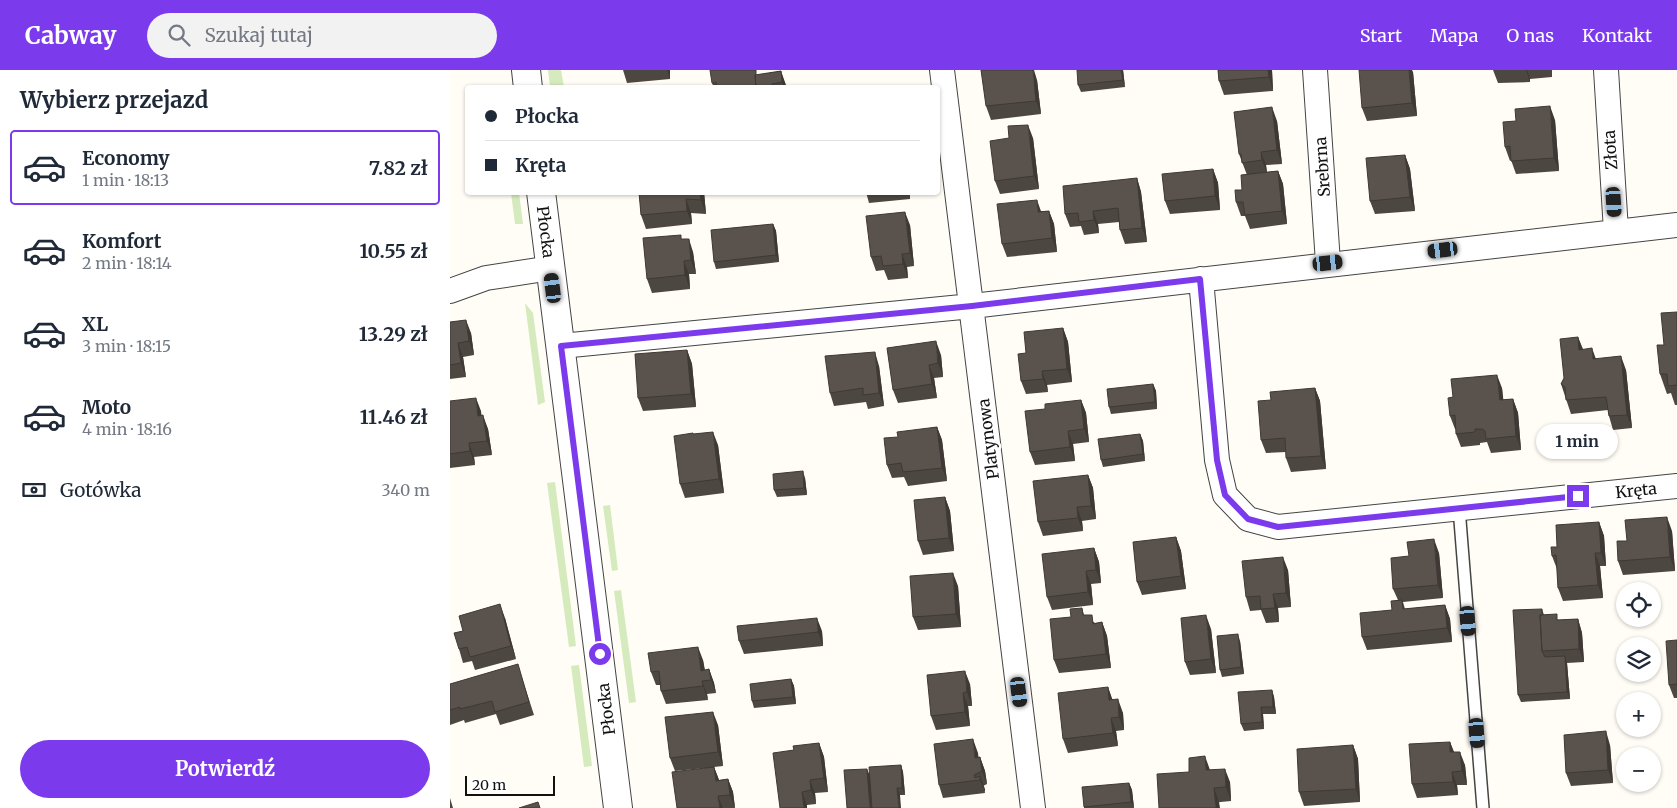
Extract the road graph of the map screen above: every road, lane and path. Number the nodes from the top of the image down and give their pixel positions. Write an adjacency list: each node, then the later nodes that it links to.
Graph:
1 (526, 70): 5 (street)
2 (942, 70): 13 (street, Platynowa)
3 (1315, 70): 9 (street, Srebrna)
4 (1606, 70): 8 (street, Złota)
5 (528, 85)
6 (541, 195): 10 (street, Płocka)
7 (1677, 224): 8 (street)
8 (1616, 231): 9 (street)
9 (1328, 263): 11 (street)
10 (551, 268): 12 (street); 14 (street, Płocka)
11 (1200, 279): 13 (street); 16 (street, Kręta)
12 (450, 291)
13 (972, 306): 14 (street); 18 (street, Platynowa)
14 (561, 346): 17 (street, Płocka)
15 (1677, 486): 16 (street, Kręta)
16 (1459, 508): 19 (lane)
17 (618, 808)
18 (1033, 808)
19 (1483, 808)

